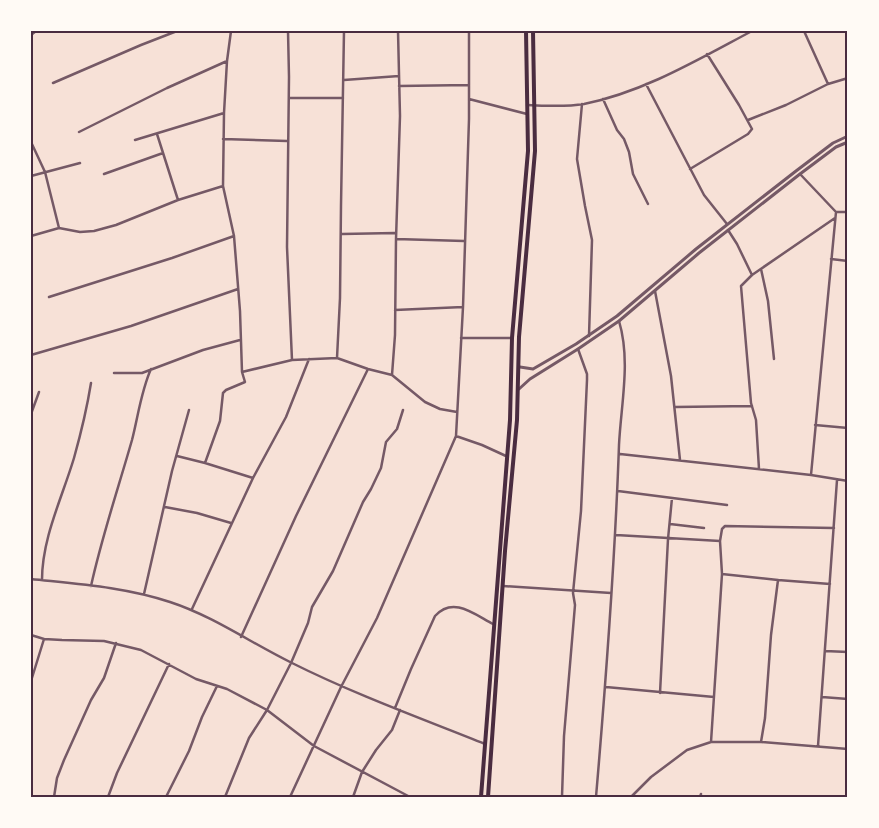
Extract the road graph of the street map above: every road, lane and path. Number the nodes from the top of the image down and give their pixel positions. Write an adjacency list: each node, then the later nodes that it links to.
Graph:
1 (36, 31): 12 (street)
2 (177, 31): 18 (street)
3 (231, 31): 14 (street)
4 (288, 31): 23 (street)
5 (344, 31): 17 (street)
6 (398, 31): 15 (street)
7 (469, 31): 21 (street)
8 (526, 31): 28 (highway)
9 (533, 31): 29 (highway)
10 (752, 31): 13 (street)
11 (804, 31): 20 (street)
12 (31, 36)
13 (708, 54): 19 (street); 32 (street)
14 (227, 62): 30 (street); 33 (street)
15 (399, 76): 17 (street); 22 (street)
16 (848, 78): 20 (street)
17 (344, 80): 24 (street)
18 (52, 83)
19 (646, 84): 26 (street); 43 (street)
20 (828, 84): 32 (street)
21 (469, 85): 22 (street); 25 (street)
22 (399, 86): 57 (street)
23 (289, 98): 24 (street); 39 (street)
24 (343, 98): 58 (street)
25 (469, 99): 31 (street); 62 (street)
26 (603, 99): 27 (street); 50 (street)
27 (582, 104): 29 (street); 75 (street)
28 (526, 105): 29 (street); 31 (highway)
29 (535, 105): 69 (highway)
30 (224, 114): 34 (street); 36 (street)
31 (527, 114): 68 (highway)
32 (748, 120): 43 (street)
33 (80, 132)
34 (157, 134): 37 (street); 41 (street)
35 (848, 136): 54 (street)
36 (223, 139): 39 (street); 48 (street)
37 (135, 140)
38 (31, 142): 44 (street)
39 (287, 142): 84 (street)
40 (848, 142): 46 (street)
41 (163, 153): 45 (street); 49 (street)
42 (80, 163): 44 (street)
43 (690, 169): 54 (street)
44 (45, 172): 47 (street); 55 (street)
45 (104, 174)
46 (800, 174): 51 (street); 56 (street)
47 (31, 176)
48 (223, 186): 49 (street); 60 (street)
49 (178, 200): 55 (street)
50 (648, 204)
51 (836, 212): 52 (street); 53 (street)
52 (848, 212)
53 (835, 218): 63 (street); 65 (street)
54 (728, 224): 75 (street)
55 (59, 228): 59 (street)
56 (728, 230): 66 (street); 70 (street)
57 (396, 233): 58 (street); 61 (street)
58 (342, 234): 81 (street)
59 (31, 236)
60 (234, 236): 67 (street); 71 (street)
61 (396, 239): 62 (street); 73 (street)
62 (464, 241): 72 (street)
63 (831, 259): 64 (street); 100 (street)
64 (848, 261)
65 (761, 269): 66 (street); 83 (street)
66 (752, 275): 94 (street)
67 (238, 289): 78 (street); 80 (street)
68 (516, 289): 69 (highway); 77 (highway)
69 (523, 289): 85 (highway)
70 (655, 291): 74 (street); 95 (street)
71 (49, 297)
72 (463, 307): 73 (street); 76 (street)
73 (395, 310): 90 (street)
74 (619, 321): 79 (street); 103 (street)
75 (588, 336): 85 (street)
76 (461, 338): 77 (street); 98 (street)
77 (512, 338): 105 (highway)
78 (240, 340): 86 (street); 88 (street)
79 (578, 349): 92 (street); 131 (street)
80 (31, 355)
81 (337, 358): 82 (street); 87 (street)
82 (309, 359): 84 (street); 110 (street)
83 (774, 359)
84 (292, 360): 88 (street)
85 (520, 367): 92 (highway)
86 (151, 369): 89 (street); 129 (street)
87 (368, 369): 90 (street); 137 (street)
88 (242, 372): 107 (street)
89 (114, 373)
90 (392, 374): 98 (street)
91 (92, 383): 126 (street)
92 (519, 389): 130 (highway)
93 (39, 392): 99 (street)
94 (752, 406): 95 (street); 108 (street)
95 (675, 407): 106 (street)
96 (189, 410): 104 (street)
97 (402, 410): 142 (street)
98 (457, 412): 102 (street)
99 (31, 414)
100 (816, 425): 101 (street); 109 (street)
101 (848, 428)
102 (456, 436): 105 (street); 146 (street)
103 (620, 454): 106 (street); 113 (street)
104 (177, 456): 107 (street); 116 (street)
105 (506, 456): 135 (highway)
106 (680, 460): 108 (street)
107 (205, 463): 110 (street)
108 (759, 469): 109 (street)
109 (811, 474): 111 (street)
110 (253, 478): 117 (street)
111 (837, 480): 112 (street); 120 (street)
112 (848, 481)
113 (618, 491): 114 (street); 121 (street)
114 (672, 498): 115 (street); 118 (street)
115 (727, 505)
116 (165, 507): 117 (street); 133 (street)
117 (231, 523): 134 (street)
118 (670, 524): 119 (street); 122 (street)
119 (704, 528)
120 (834, 528): 123 (street); 128 (street)
121 (616, 535): 122 (street); 132 (street)
122 (668, 539): 123 (street); 148 (street)
123 (720, 541): 124 (street)
124 (722, 574): 127 (street); 149 (street)
125 (31, 579): 126 (street)
126 (42, 580): 129 (street)
127 (778, 580): 128 (street); 156 (street)
128 (831, 584): 140 (street)
129 (91, 586): 133 (street)
130 (503, 586): 131 (street); 170 (highway)
131 (573, 591): 132 (street); 171 (street)
132 (611, 593): 147 (street)
133 (144, 594): 134 (street)
134 (192, 609): 137 (street)
135 (494, 624): 152 (street); 157 (highway)
136 (31, 635): 138 (street)
137 (241, 637): 142 (street)
138 (44, 639): 139 (street); 144 (street)
139 (116, 643): 143 (street); 163 (street)
140 (825, 651): 141 (street); 150 (street)
141 (848, 652)
142 (291, 663): 146 (street); 153 (street)
143 (169, 664): 145 (street); 164 (street)
144 (31, 681)
145 (217, 686): 153 (street); 165 (street)
146 (341, 687): 152 (street); 158 (street)
147 (605, 687): 148 (street); 172 (street)
148 (660, 693): 149 (street)
149 (714, 697): 155 (street)
150 (822, 697): 151 (street); 159 (street)
151 (848, 699)
152 (395, 708): 154 (street)
153 (267, 710): 158 (street); 166 (street)
154 (400, 710): 157 (street); 161 (street)
155 (711, 742): 156 (street); 173 (street)
156 (761, 742): 159 (street)
157 (485, 744): 169 (highway)
158 (314, 746): 161 (street); 167 (street)
159 (818, 746): 160 (street)
160 (848, 749)
161 (362, 772): 162 (street); 168 (street)
162 (408, 796)
163 (54, 797)
164 (108, 797)
165 (166, 797)
166 (225, 797)
167 (290, 797)
168 (353, 797)
169 (481, 797)
170 (488, 797)
171 (562, 797)
172 (596, 797)
173 (631, 797)

